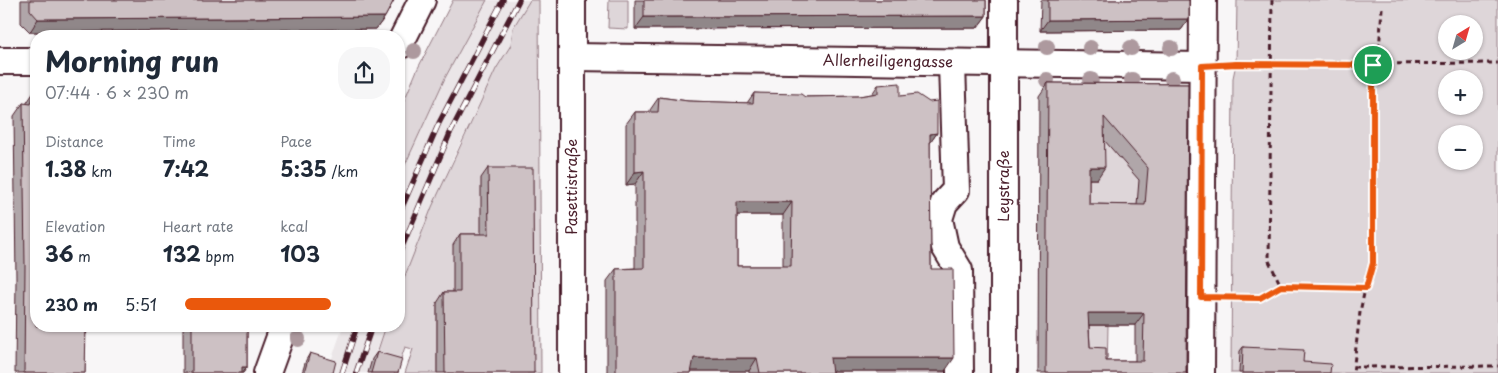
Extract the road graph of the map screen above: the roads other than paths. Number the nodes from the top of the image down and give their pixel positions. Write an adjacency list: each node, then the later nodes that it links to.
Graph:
1 (422, 0): 5 (street)
2 (572, 0): 6 (street, Pasettistraße)
3 (1004, 0): 10 (street, Leystraße)
4 (1203, 0): 11 (street)
5 (405, 34)
6 (573, 57): 9 (street, Allerheiligengasse); 14 (street, Pasettistraße)
7 (0, 61): 8 (street)
8 (30, 62)
9 (952, 64): 10 (street, Allerheiligengasse); 15 (street)
10 (1004, 64): 11 (street, Allerheiligengasse); 16 (street, Leystraße)
11 (1202, 66): 17 (street)
12 (282, 332): 13 (street)
13 (267, 373)
14 (572, 373)
15 (960, 373)
16 (1004, 373)
17 (1201, 373)

